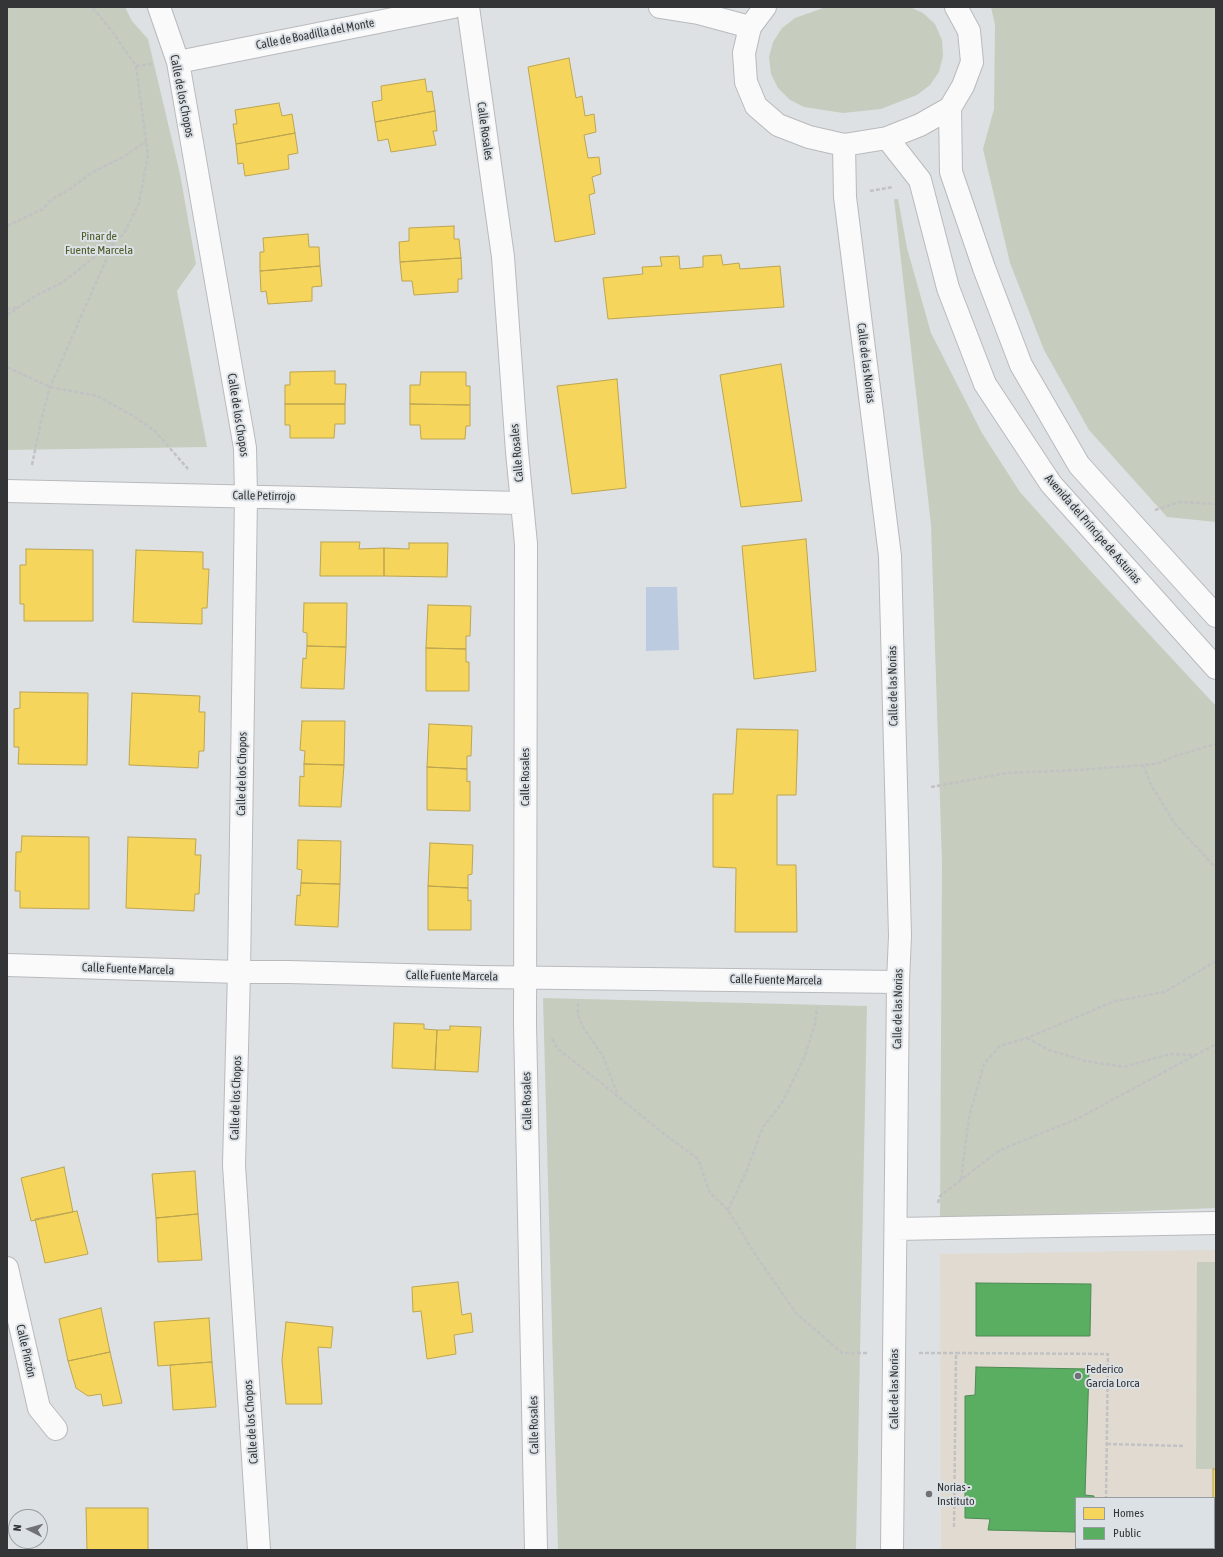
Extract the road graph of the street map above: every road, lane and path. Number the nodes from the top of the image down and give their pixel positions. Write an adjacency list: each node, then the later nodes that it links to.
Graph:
1 (92, 7): 12 (path)
2 (159, 7): 9 (street, Calle de los Chopos)
3 (453, 7): 9 (street, Calle de Boadilla del Monte)
4 (468, 7): 25 (street, Calle Rosales)
5 (660, 7): 8 (street)
6 (765, 7): 8 (street)
7 (956, 7): 10 (street)
8 (750, 27): 13 (street)
9 (178, 62): 24 (street, Calle de los Chopos)
10 (950, 108): 11 (street); 27 (street)
11 (887, 138): 13 (street); 29 (street, Avenida del Príncipe de Asturias)
12 (146, 140): 14 (path); 15 (path)
13 (844, 145): 40 (street, Calle de las Norias)
14 (7, 226)
15 (115, 242): 16 (path); 20 (path)
16 (20, 307): 17 (path); 18 (path)
17 (7, 309)
18 (7, 315)
19 (7, 367): 20 (path)
20 (50, 387): 22 (path); 23 (path)
21 (7, 491): 22 (street, Calle Petirrojo)
22 (30, 491): 23 (street, Calle Petirrojo)
23 (202, 496): 24 (street, Calle Petirrojo)
24 (246, 496): 25 (street, Calle Petirrojo); 36 (street, Calle de los Chopos)
25 (521, 503): 37 (street, Calle Rosales)
26 (1216, 504): 27 (path)
27 (1136, 529): 28 (street)
28 (1216, 616)
29 (1216, 668)
30 (1216, 744): 31 (path)
31 (1143, 765): 32 (path); 33 (path)
32 (931, 787)
33 (1216, 868)
34 (1216, 961): 42 (path)
35 (7, 965): 36 (street, Calle Fuente Marcela)
36 (239, 972): 37 (street, Calle Fuente Marcela); 59 (street, Calle de los Chopos)
37 (525, 977): 38 (street, Calle Fuente Marcela); 41 (street, Calle Rosales)
38 (578, 978): 39 (street, Calle Fuente Marcela); 45 (path)
39 (821, 981): 40 (street, Calle Fuente Marcela); 48 (path)
40 (898, 982): 50 (street, Calle de las Norias)
41 (525, 1024): 45 (path); 60 (street, Calle Rosales)
42 (1028, 1038): 44 (path); 46 (path)
43 (1216, 1044): 44 (path)
44 (1196, 1055): 46 (path)
45 (618, 1096): 48 (path)
46 (960, 1179): 47 (path)
47 (936, 1209)
48 (728, 1210): 52 (path)
49 (1216, 1223): 50 (street)
50 (896, 1229): 52 (street, Calle de las Norias)
51 (7, 1268): 54 (street, Calle Pinzón)
52 (894, 1353): 53 (path); 61 (street, Calle de las Norias)
53 (956, 1353): 55 (path); 58 (path)
54 (56, 1429)
55 (1107, 1444): 56 (path); 57 (path)
56 (1186, 1446)
57 (1106, 1497)
58 (954, 1527)
59 (259, 1550)
60 (536, 1550)
61 (892, 1550)

